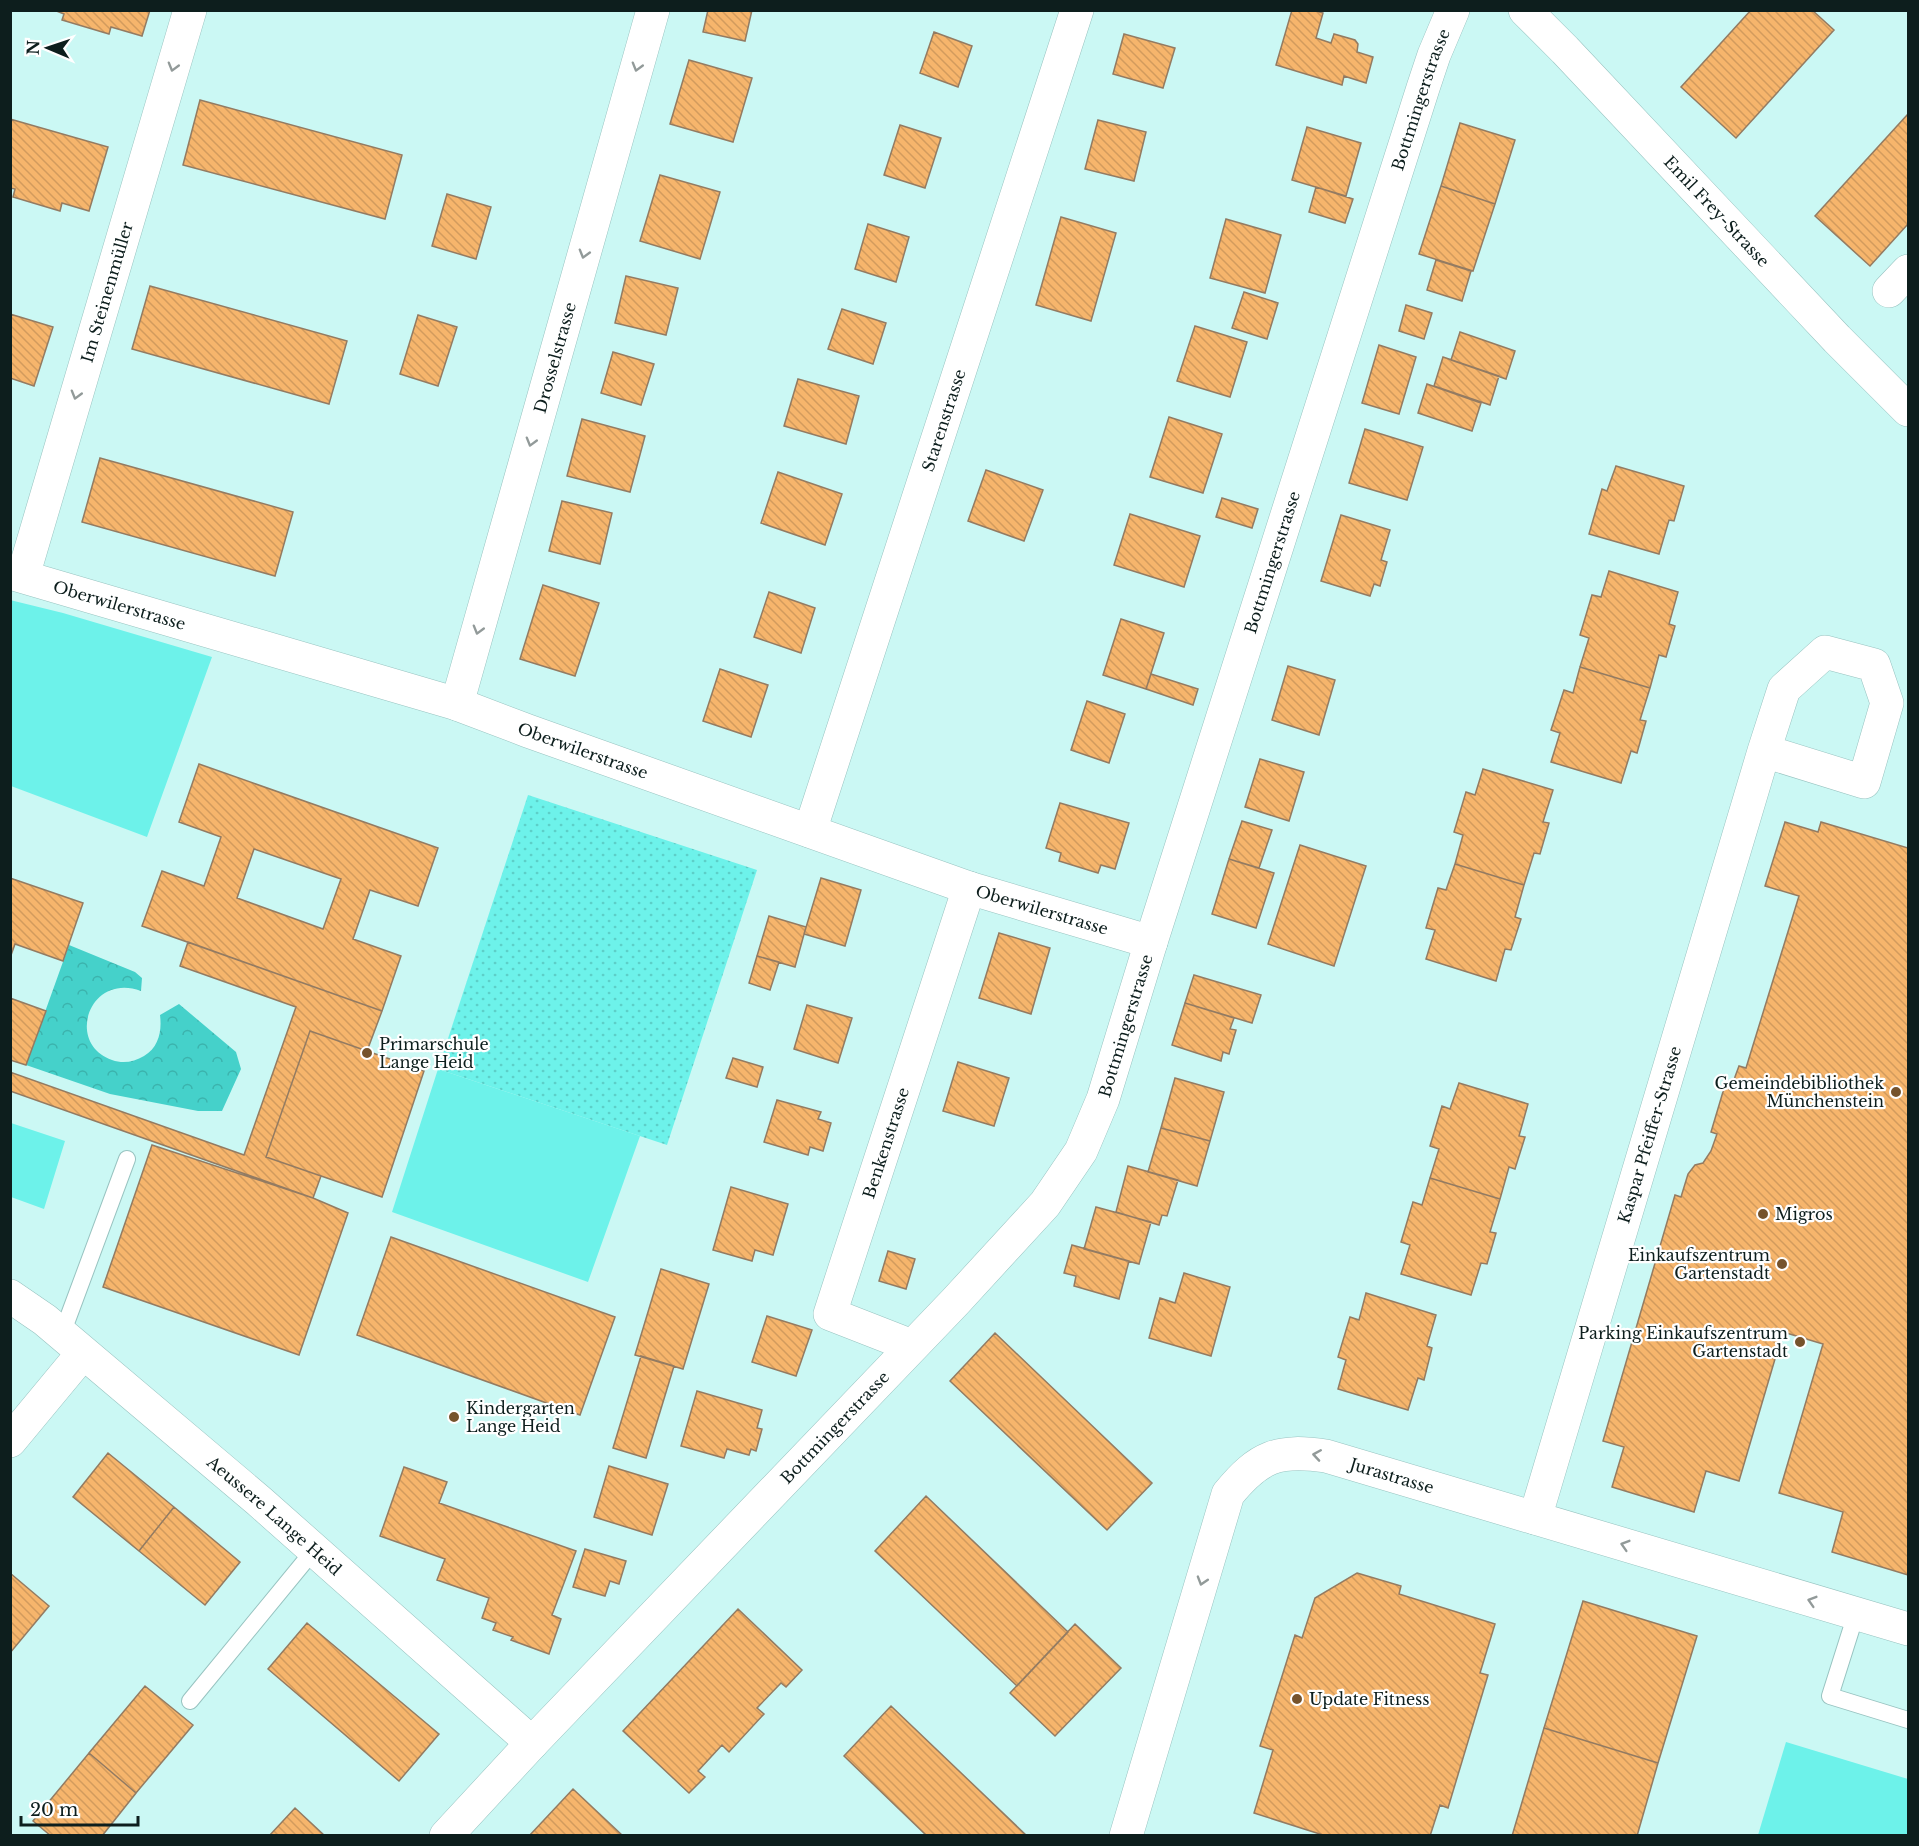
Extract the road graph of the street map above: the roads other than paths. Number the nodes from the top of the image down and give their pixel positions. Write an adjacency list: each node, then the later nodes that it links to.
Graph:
1 (190, 10): 7 (street, Im Steinenmüller, one-way to 7)
2 (653, 10): 8 (street, Drosselstrasse, one-way to 8)
3 (1077, 10): 10 (street, Starenstrasse)
4 (1453, 10): 12 (street, Bottmingerstrasse)
5 (1525, 10): 6 (street, Emil Frey-Strasse)
6 (1908, 410)
7 (17, 574): 8 (street, Oberwilerstrasse)
8 (457, 704): 10 (street, Oberwilerstrasse)
9 (1764, 751): 18 (street, Kaspar Pfeiffer-Strasse)
10 (810, 831): 11 (street, Oberwilerstrasse)
11 (969, 888): 12 (street, Oberwilerstrasse); 16 (street, Benkenstrasse)
12 (1151, 942): 16 (street, Bottmingerstrasse)
13 (127, 1159): 15 (lane)
14 (10, 1296): 15 (street, Aeussere Lange Heid)
15 (73, 1344): 17 (street); 19 (street, Aeussere Lange Heid)
16 (912, 1347): 24 (street, Bottmingerstrasse)
17 (10, 1441)
18 (1535, 1518): 20 (street, Jurastrasse, one-way to 18); 26 (street, Jurastrasse, one-way to 26)
19 (314, 1550): 22 (lane); 24 (street, Aeussere Lange Heid)
20 (1856, 1614): 21 (street, Jurastrasse); 23 (lane)
21 (1908, 1629)
22 (190, 1701)
23 (1908, 1720)
24 (532, 1743): 25 (street, Bottmingerstrasse)
25 (446, 1836)
26 (1126, 1836)

